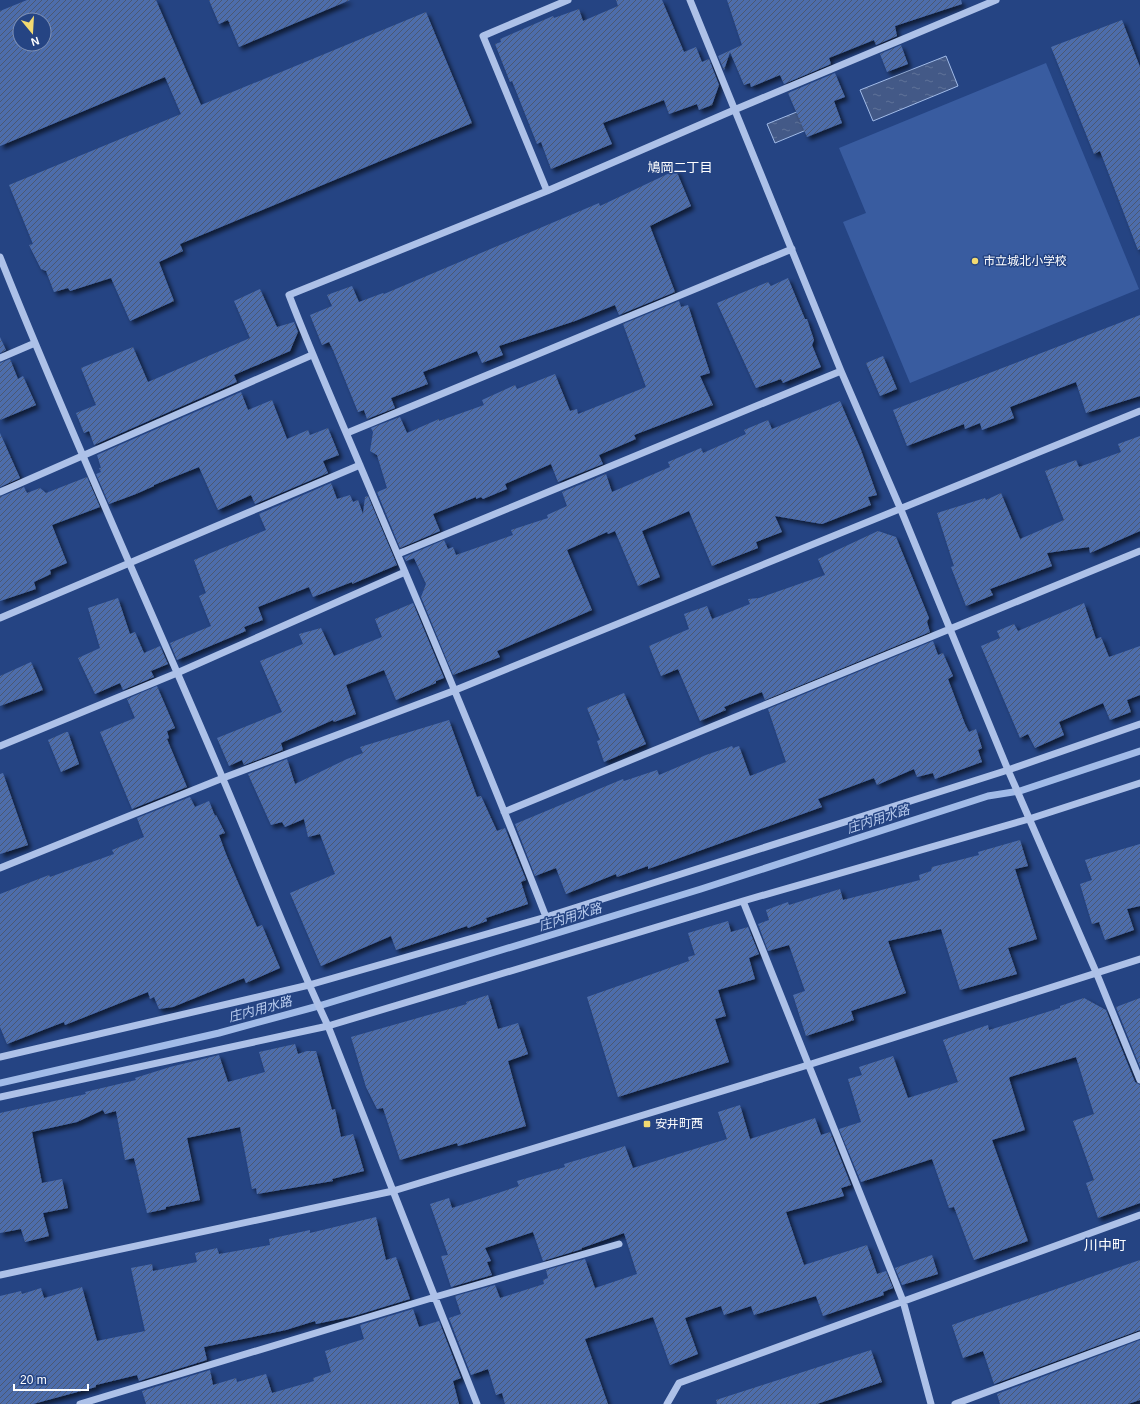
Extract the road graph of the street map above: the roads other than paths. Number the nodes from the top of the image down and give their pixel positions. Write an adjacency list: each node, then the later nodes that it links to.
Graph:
1 (568, 0): 5 (street)
2 (690, 0): 4 (street)
3 (996, 0): 4 (street)
4 (734, 110): 5 (street); 6 (street)
5 (547, 191): 9 (street)
6 (792, 249): 11 (street); 13 (street)
7 (0, 257): 8 (street)
8 (34, 343): 10 (street); 14 (street)
9 (312, 355): 13 (street); 14 (street)
10 (0, 358)
11 (841, 371): 17 (street); 19 (street)
12 (1140, 411): 17 (street)
13 (347, 433): 15 (street)
14 (83, 457): 16 (street); 20 (street)
15 (360, 465): 19 (street); 20 (street)
16 (0, 492)
17 (901, 510): 23 (street); 25 (street)
18 (1140, 551): 23 (street)
19 (398, 554): 21 (street)
20 (128, 564): 22 (street); 24 (street)
21 (405, 572): 24 (street); 25 (street)
22 (0, 618)
23 (950, 630): 28 (street); 31 (street)
24 (176, 673): 27 (street); 29 (street)
25 (453, 691): 29 (street); 31 (street)
26 (1140, 724): 28 (street)
27 (0, 746)
28 (1008, 770): 32 (street); 35 (street)
29 (223, 778): 33 (street); 38 (street)
30 (1140, 783): 32 (street)
31 (504, 812): 35 (street)
32 (1029, 819): 34 (street); 37 (street)
33 (0, 868)
34 (743, 901): 39 (street); 41 (street)
35 (546, 917): 38 (street)
36 (1140, 958): 37 (street)
37 (1096, 972): 41 (street); 42 (street)
38 (309, 985): 39 (street); 40 (street)
39 (328, 1026): 43 (street); 44 (street)
40 (0, 1057)
41 (808, 1065): 44 (street); 49 (street)
42 (1140, 1080)
43 (0, 1097)
44 (393, 1191): 47 (street); 48 (street)
45 (1140, 1215): 49 (street)
46 (619, 1244): 48 (street)
47 (0, 1276)
48 (435, 1297): 51 (street); 52 (street)
49 (903, 1301): 53 (street); 54 (street)
50 (1140, 1335): 55 (street)
51 (80, 1404)
52 (477, 1404)
53 (667, 1404)
54 (930, 1404)
55 (955, 1404)

